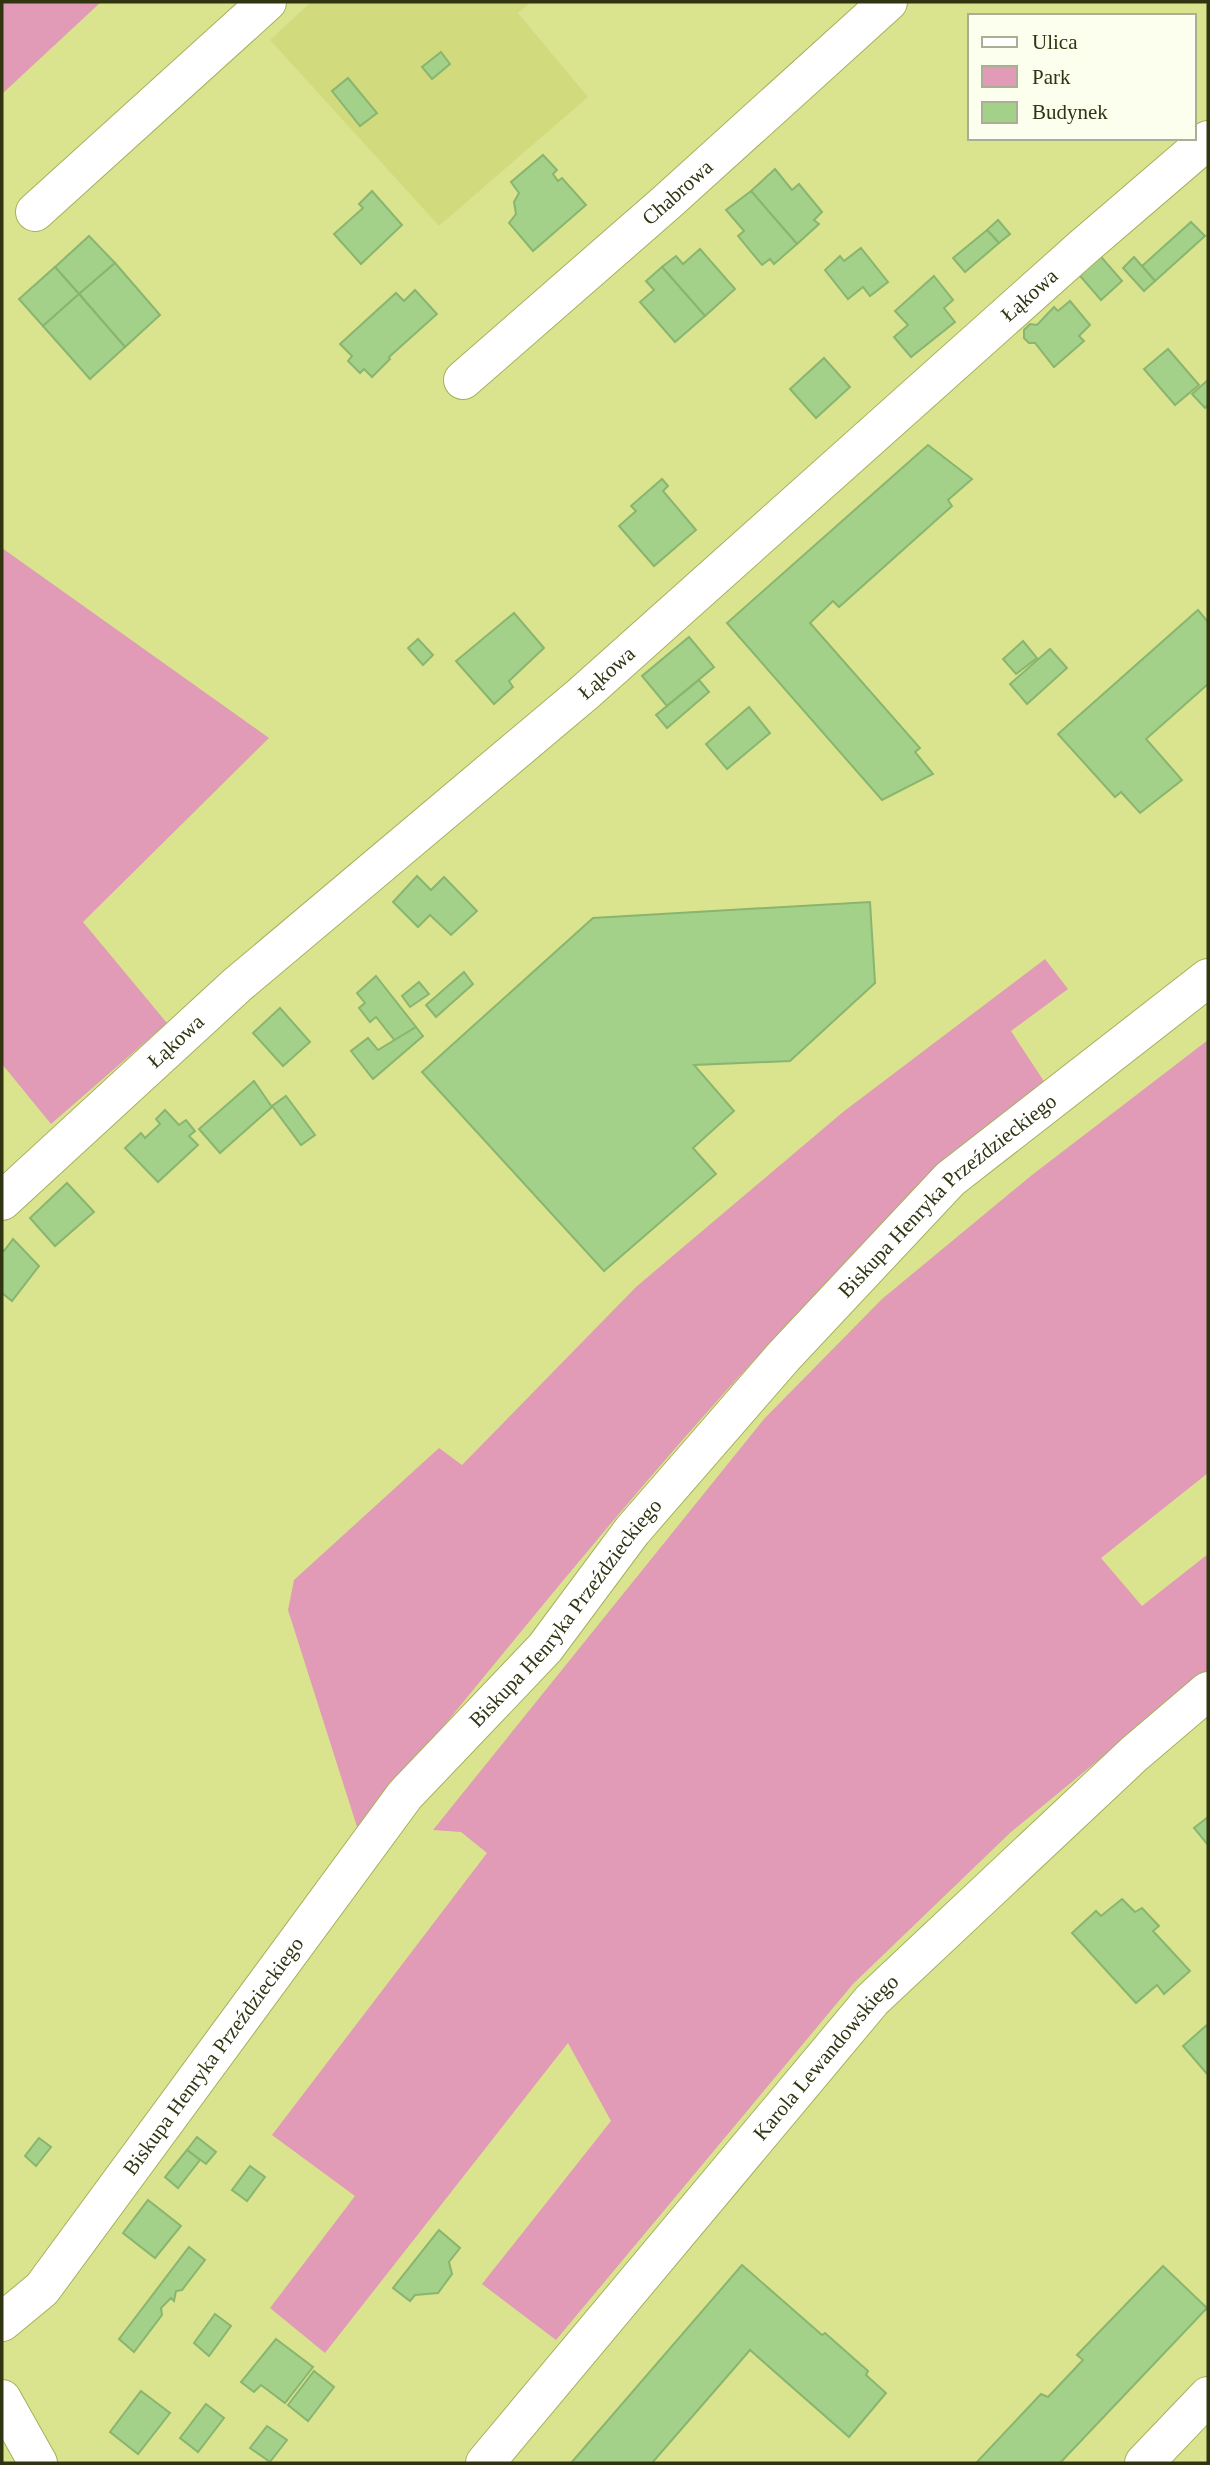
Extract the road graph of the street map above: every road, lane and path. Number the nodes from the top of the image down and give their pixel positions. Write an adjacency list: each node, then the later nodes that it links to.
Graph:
1 (267, 2): 4 (street)
2 (888, 2): 5 (street, Chabrowa)
3 (1208, 140): 7 (street, Łąkowa)
4 (35, 212)
5 (463, 380)
6 (1208, 978): 9 (street, Biskupa Henryka Przeździeckiego)
7 (2, 1202)
8 (1208, 1691): 13 (street, Karola Lewandowskiego)
9 (2, 2322)
10 (1208, 2396): 14 (street)
11 (2, 2399): 12 (street)
12 (38, 2463)
13 (485, 2463)
14 (1144, 2463)

